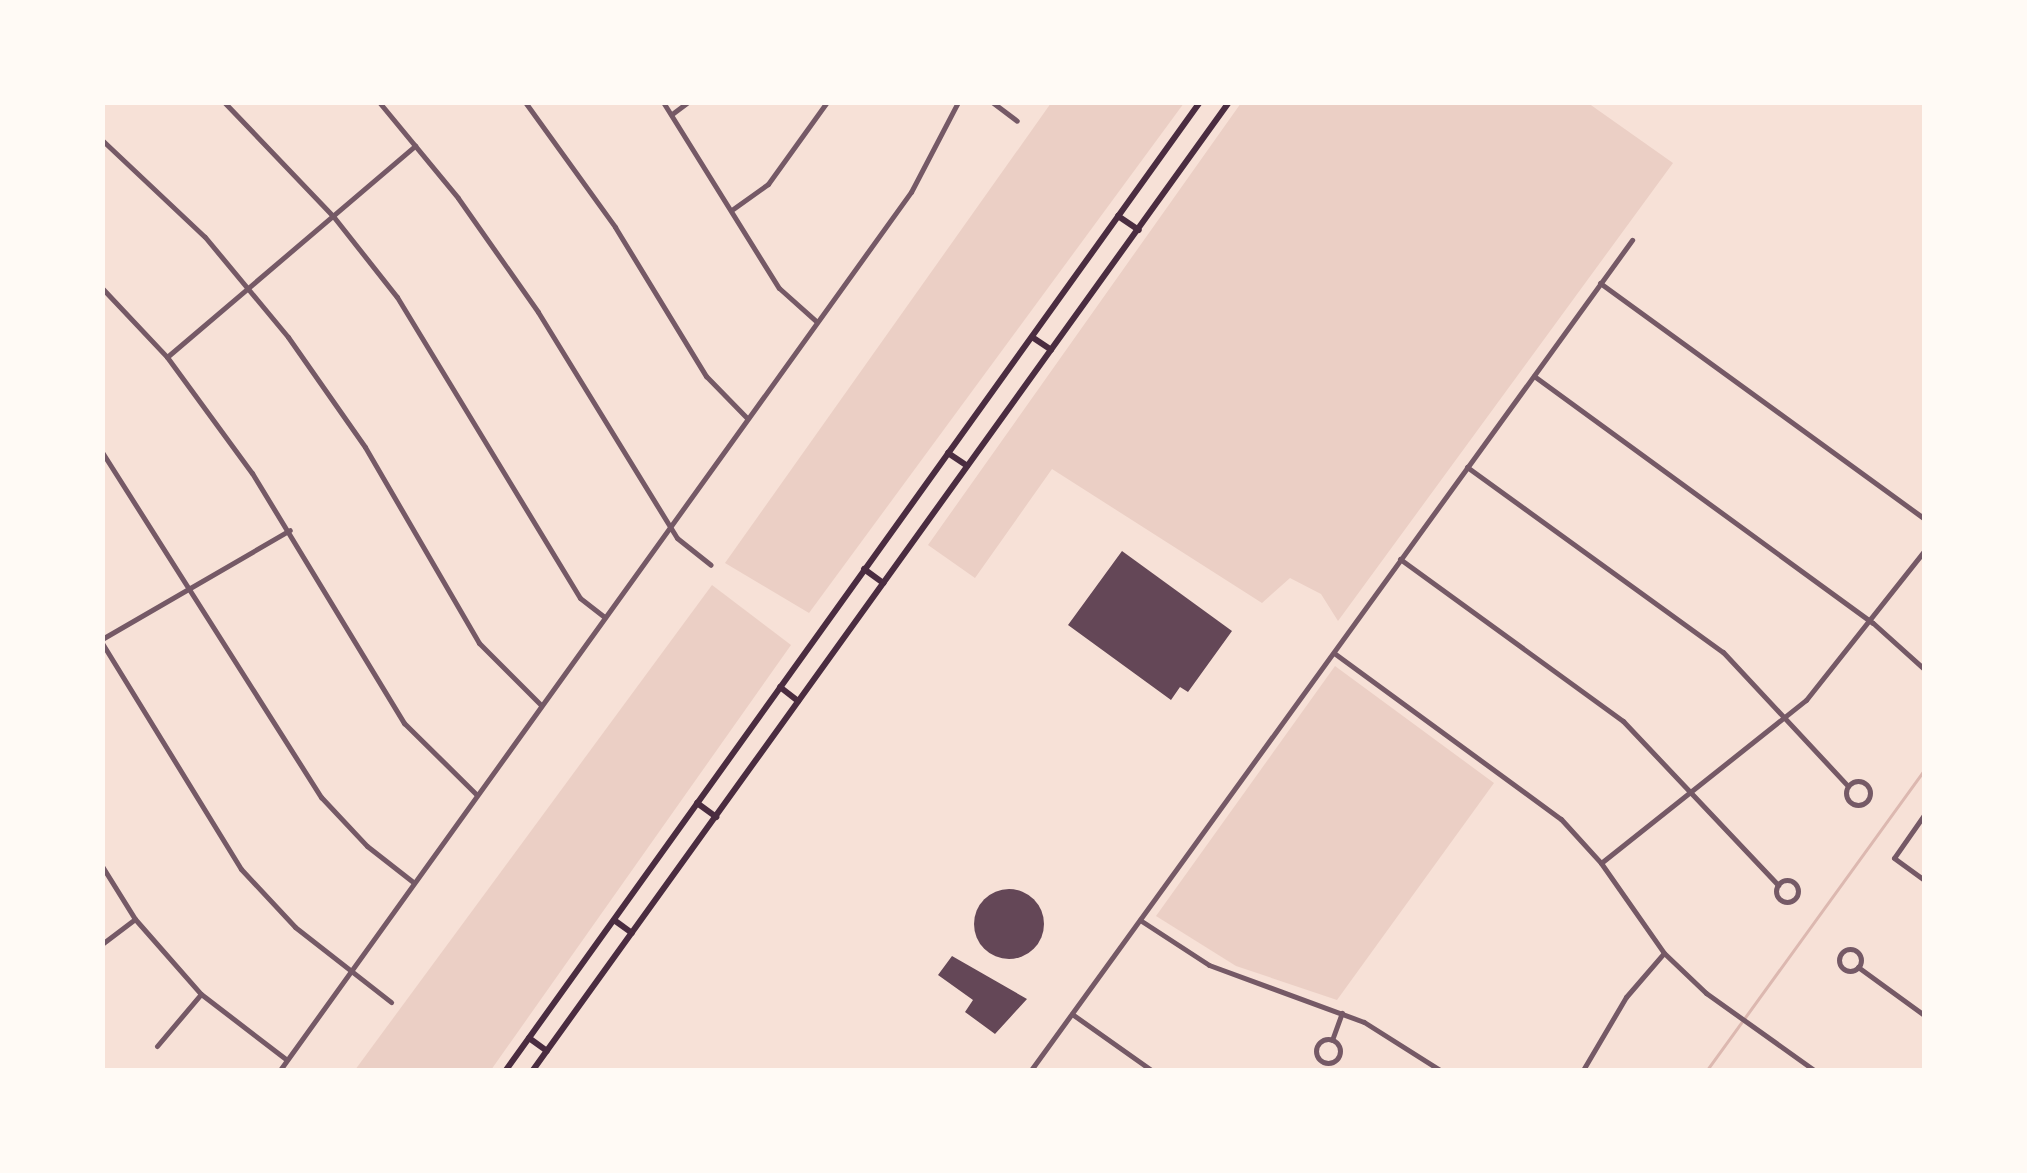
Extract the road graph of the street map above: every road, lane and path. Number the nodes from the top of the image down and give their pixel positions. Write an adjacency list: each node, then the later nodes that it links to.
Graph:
1 (224, 102): 16 (street)
2 (379, 102): 14 (street)
3 (524, 102): 28 (street)
4 (663, 102): 11 (street)
5 (688, 102): 11 (street)
6 (827, 102): 15 (street)
7 (958, 102): 23 (street)
8 (992, 102): 12 (street)
9 (1200, 102): 17 (main road)
10 (1229, 102): 18 (main road)
11 (672, 114): 15 (street)
12 (1017, 121)
13 (102, 140): 21 (street)
14 (415, 146): 16 (street); 34 (street)
15 (733, 209): 23 (street)
16 (334, 216): 21 (street); 42 (street)
17 (1118, 216): 18 (main road); 24 (main road)
18 (1138, 230): 25 (main road)
19 (1632, 240): 20 (street)
20 (1600, 283): 27 (street); 33 (street)
21 (248, 287): 26 (street); 49 (street)
22 (102, 288): 26 (street)
23 (816, 321): 28 (street)
24 (1032, 337): 25 (main road); 30 (main road)
25 (1051, 350): 31 (main road)
26 (166, 357): 35 (street)
27 (1534, 376): 32 (street); 43 (street)
28 (747, 418): 34 (street)
29 (102, 452): 41 (street)
30 (948, 453): 31 (main road); 39 (main road)
31 (967, 466): 40 (main road)
32 (1467, 467): 37 (street); 50 (street)
33 (1924, 518)
34 (670, 527): 38 (street); 42 (street)
35 (290, 530): 41 (street); 53 (street)
36 (1924, 551): 43 (street)
37 (1400, 559): 45 (street); 52 (street)
38 (710, 565)
39 (864, 570): 40 (main road); 47 (main road)
40 (883, 583): 48 (main road)
41 (193, 586): 44 (street); 60 (street)
42 (604, 616): 49 (street)
43 (1873, 622): 46 (street); 50 (street)
44 (102, 641): 69 (street)
45 (1334, 653): 57 (street); 64 (street)
46 (1924, 669)
47 (780, 687): 48 (main road); 54 (main road)
48 (798, 701): 56 (main road)
49 (542, 706): 53 (street)
50 (1783, 719): 51 (street); 52 (street)
51 (1848, 786): 51 (street)
52 (1693, 790): 57 (street); 61 (street)
53 (476, 794): 60 (street)
54 (697, 802): 56 (main road); 63 (main road)
55 (1924, 816): 59 (street)
56 (716, 817): 65 (main road)
57 (1601, 863): 67 (street)
58 (102, 866): 62 (street)
59 (1924, 880)
60 (413, 882): 69 (street)
61 (1778, 885): 61 (street)
62 (135, 920): 66 (street); 70 (street)
63 (614, 920): 65 (main road); 75 (main road)
64 (1140, 920): 72 (street); 73 (street)
65 (632, 933): 78 (main road)
66 (102, 944)
67 (1664, 953): 86 (street); 87 (street)
68 (1858, 967): 68 (street); 74 (street)
69 (349, 971): 71 (street); 79 (street)
70 (201, 994): 77 (street); 79 (street)
71 (392, 1002)
72 (1342, 1012): 76 (street); 85 (street)
73 (1072, 1014): 83 (street); 84 (street)
74 (1924, 1015)
75 (529, 1038): 78 (main road); 81 (main road)
76 (1332, 1040): 76 (street)
77 (157, 1046)
78 (547, 1051): 82 (main road)
79 (287, 1060): 80 (street)
80 (280, 1070)
81 (506, 1070)
82 (533, 1070)
83 (1031, 1070)
84 (1151, 1070)
85 (1440, 1070)
86 (1583, 1070)
87 (1814, 1070)

